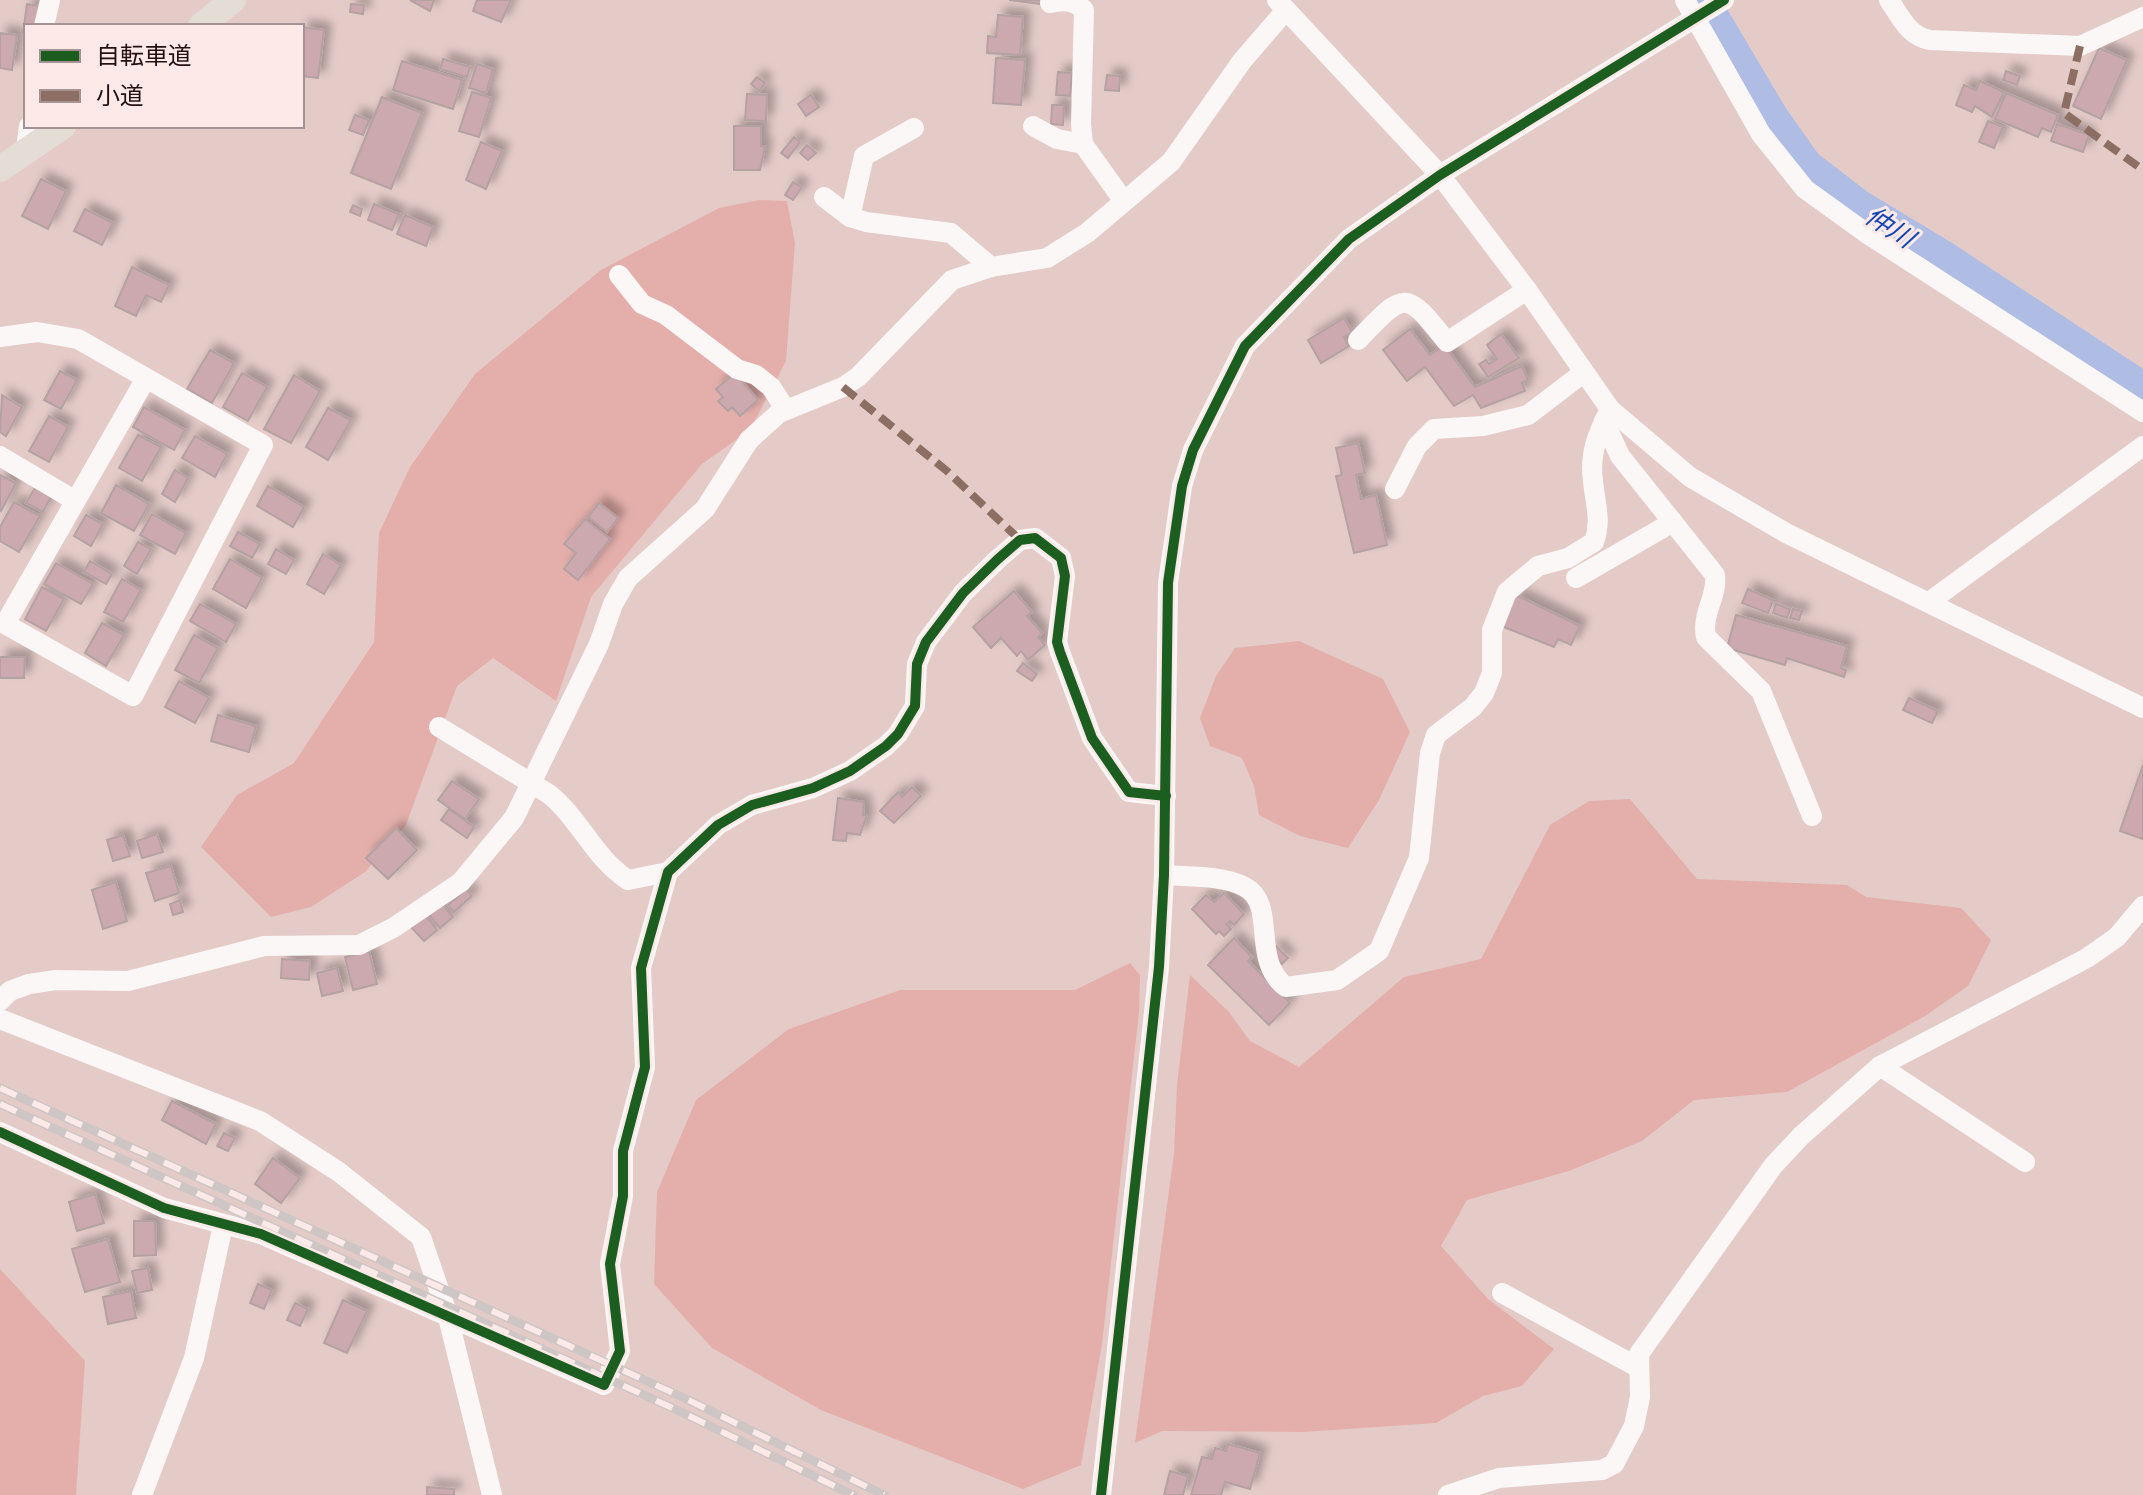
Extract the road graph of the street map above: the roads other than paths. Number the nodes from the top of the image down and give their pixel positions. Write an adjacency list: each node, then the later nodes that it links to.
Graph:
1 (50, 0): 9 (street)
2 (233, 0): 10 (main road)
3 (1724, 0): 7 (street)
4 (1889, 0): 8 (street)
5 (1050, 3): 15 (street)
6 (1282, 5): 17 (street); 19 (street)
7 (1692, 11): 17 (street); 29 (street)
8 (2143, 17)
9 (44, 24)
10 (203, 24)
11 (1033, 126): 15 (street)
12 (57, 128): 14 (main road)
13 (914, 128): 20 (street)
14 (28, 137): 16 (main road)
15 (1083, 144): 19 (street)
16 (0, 169)
17 (1440, 175): 23 (street); 42 (street)
18 (824, 197): 20 (street)
19 (1123, 200): 21 (street)
20 (850, 217): 21 (street)
21 (991, 267): 28 (street)
22 (619, 275): 28 (street)
23 (1527, 290): 25 (street); 26 (street)
24 (0, 337): 27 (street)
25 (1358, 340)
26 (1583, 373): 30 (street); 33 (street)
27 (145, 380): 34 (street); 38 (street)
28 (786, 410): 41 (street)
29 (2143, 412)
30 (1607, 415): 35 (street); 37 (street); 45 (street)
31 (2143, 446): 37 (street)
32 (0, 456): 34 (street)
33 (1395, 489)
34 (74, 500): 38 (street)
35 (1673, 522): 36 (street); 43 (street)
36 (1576, 578)
37 (1929, 602): 39 (street)
38 (2, 623)
39 (2143, 708)
40 (439, 727): 41 (street)
41 (531, 785): 44 (street); 47 (street)
42 (1166, 796): 44 (street); 45 (street)
43 (1812, 816)
44 (668, 872): 54 (street)
45 (1164, 875): 58 (street)
46 (2143, 906): 49 (street)
47 (0, 1001)
48 (0, 1019): 54 (street)
49 (1880, 1066): 51 (street); 55 (street)
50 (0, 1132): 52 (street)
51 (2025, 1162)
52 (223, 1225): 54 (street); 56 (street)
53 (1502, 1293): 55 (street)
54 (447, 1313): 57 (street)
55 (1639, 1368): 59 (street)
56 (142, 1495)
57 (492, 1495)
58 (1101, 1495)
59 (1448, 1495)

